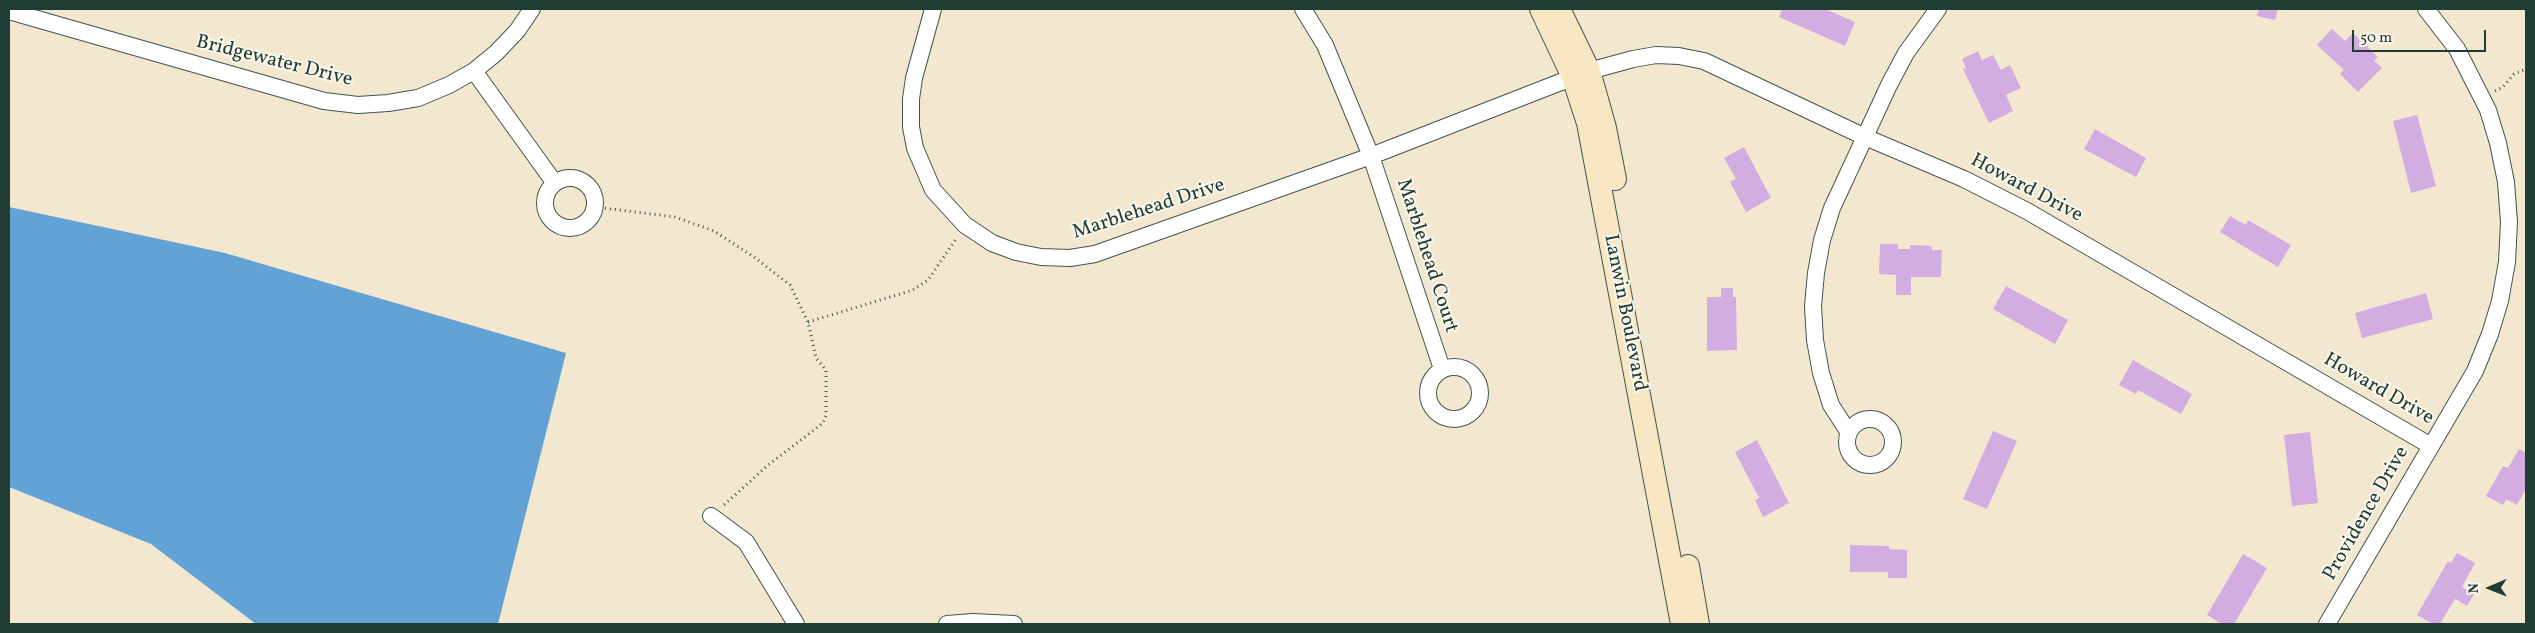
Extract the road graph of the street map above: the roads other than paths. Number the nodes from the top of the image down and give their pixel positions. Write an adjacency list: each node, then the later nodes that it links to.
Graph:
1 (532, 9): 9 (street, Bridgewater Drive)
2 (933, 9): 12 (street, Marblehead Drive)
3 (1303, 9): 12 (street)
4 (1540, 9): 10 (street, Lanwin Boulevard)
5 (1559, 9): 10 (street, Lanwin Boulevard)
6 (1938, 9): 11 (street)
7 (2426, 9): 16 (street, Providence Drive)
8 (9, 11): 9 (street, Bridgewater Drive)
9 (474, 71): 13 (street)
10 (1581, 74): 11 (street, Howard Drive); 12 (street, Marblehead Drive); 21 (street, Lanwin Boulevard); 22 (street, Lanwin Boulevard)
11 (1865, 137): 15 (street); 16 (street, Howard Drive)
12 (1371, 156): 14 (street, Marblehead Court)
13 (554, 182): 13 (street)
14 (1442, 369)
15 (1849, 433)
16 (2431, 446): 23 (street, Providence Drive)
17 (711, 516): 18 (street)
18 (796, 624)
19 (947, 624): 20 (street)
20 (1014, 624)
21 (1682, 624)
22 (1698, 624)
23 (2327, 624)

